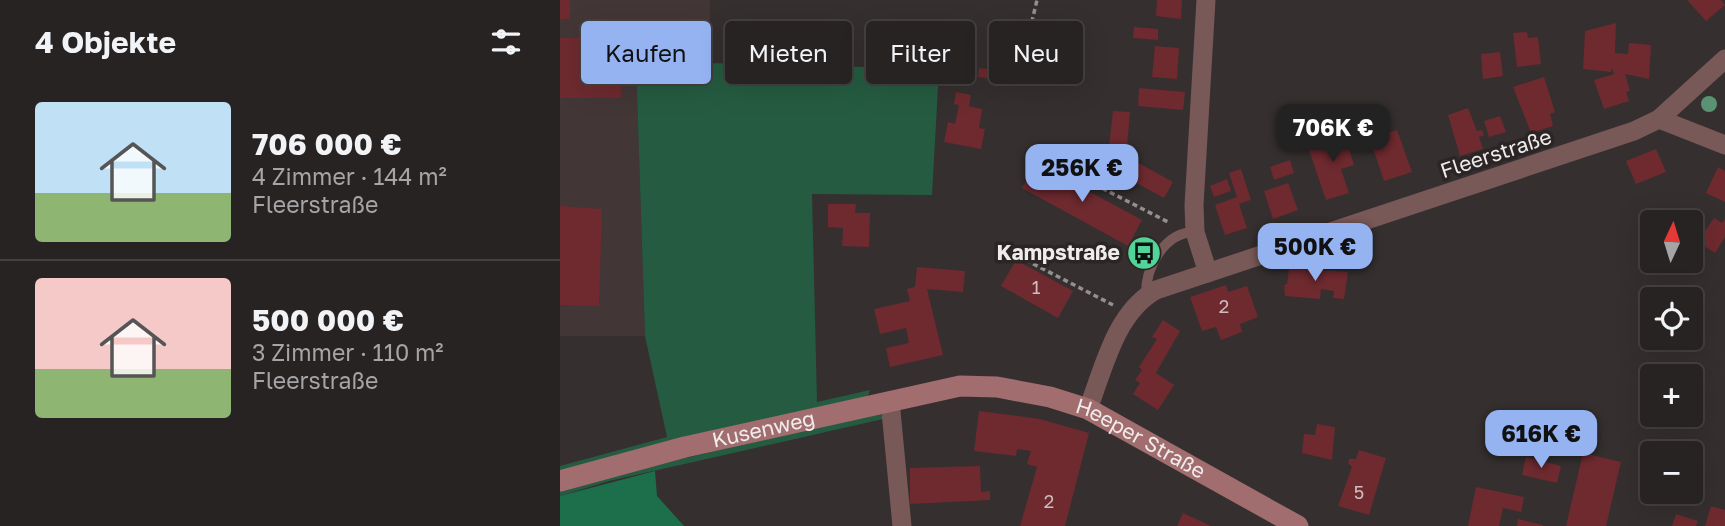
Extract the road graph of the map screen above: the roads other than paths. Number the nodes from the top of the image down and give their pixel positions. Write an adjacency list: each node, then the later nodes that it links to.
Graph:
1 (1206, 0): 5 (street)
2 (1725, 59): 3 (street, Fleerstraße)
3 (1660, 119): 4 (street); 6 (street, Fleerstraße)
4 (1725, 145)
5 (1195, 232): 6 (street); 7 (lane)
6 (1208, 273): 7 (street, Fleerstraße)
7 (1146, 296): 10 (street, Fleerstraße)
8 (970, 385): 9 (street, Kusenweg); 10 (street, Heeper Straße)
9 (890, 401): 11 (street, Kusenweg); 12 (street)
10 (1088, 409): 13 (street, Heeper Straße)
11 (560, 481)
12 (902, 526)
13 (1298, 526)

